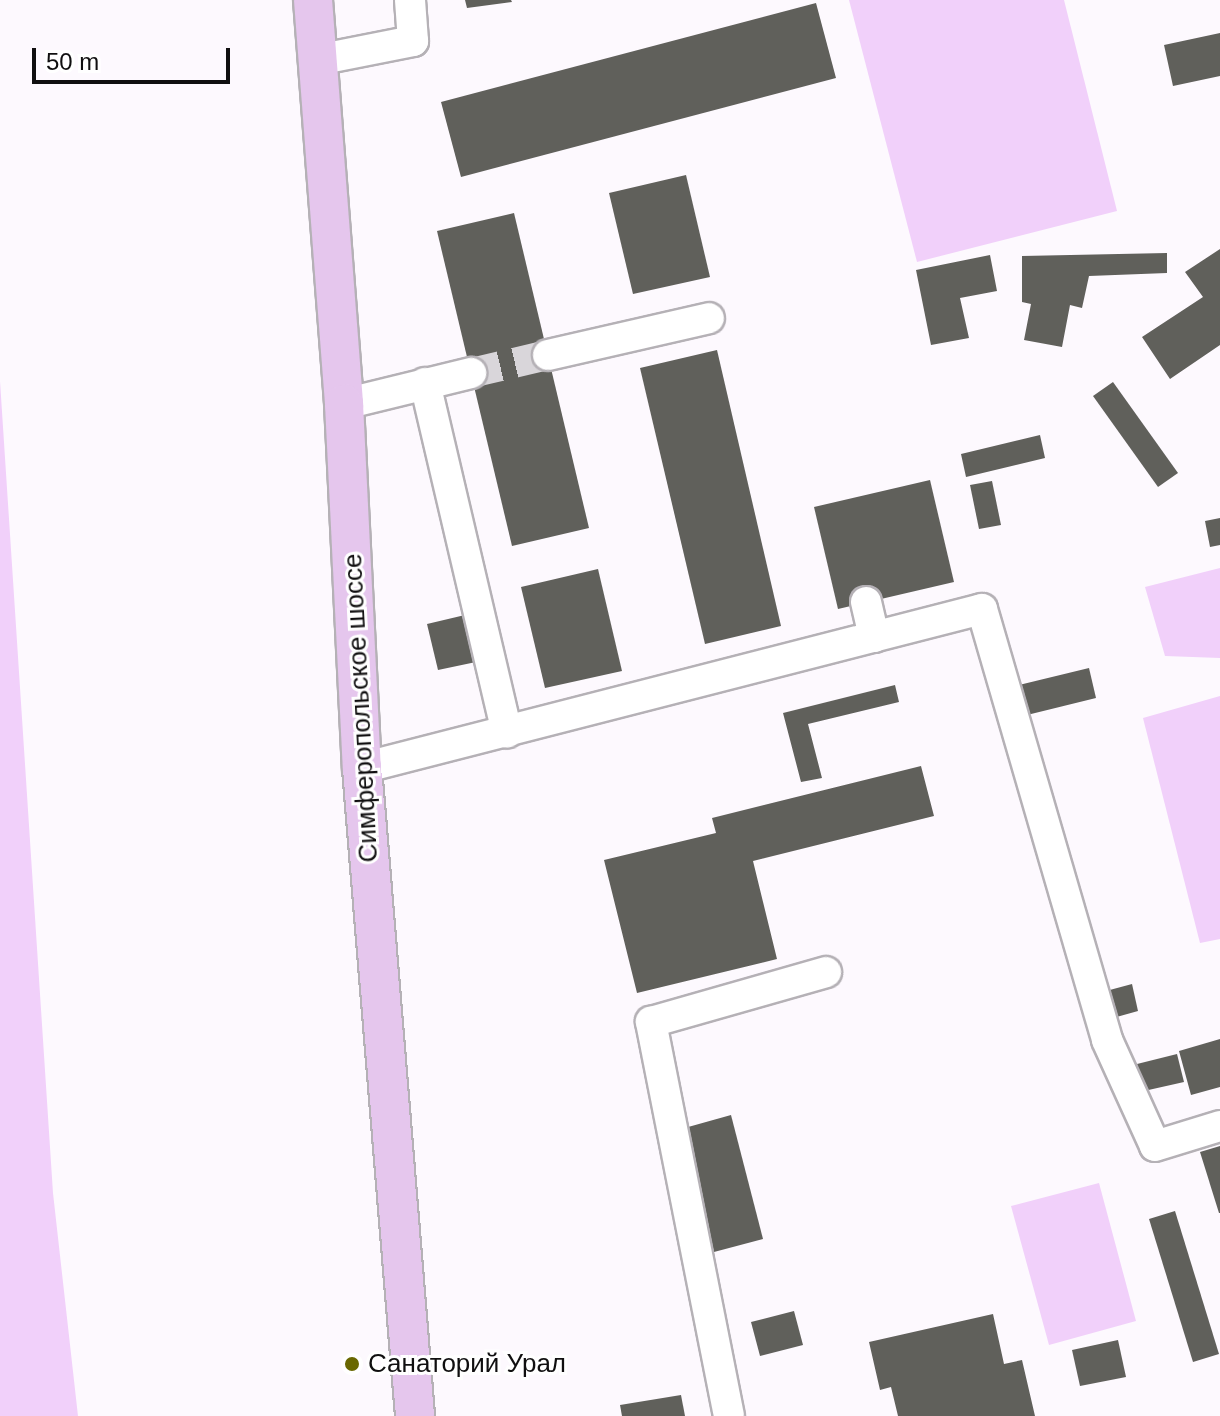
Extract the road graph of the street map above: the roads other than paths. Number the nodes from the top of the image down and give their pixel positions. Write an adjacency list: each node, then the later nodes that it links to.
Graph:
1 (313, 0): 3 (main road, Симферопольское шоссе)
2 (410, 0): 3 (street)
3 (317, 60): 8 (main road, Симферопольское шоссе)
4 (709, 318): 5 (street)
5 (548, 355)
6 (471, 373): 7 (street)
7 (425, 383): 8 (street); 11 (street)
8 (344, 404): 12 (main road, Симферопольское шоссе)
9 (866, 602): 10 (street)
10 (874, 637): 11 (street); 14 (street)
11 (507, 732): 12 (street)
12 (362, 768): 15 (main road, Симферопольское шоссе)
13 (826, 972): 16 (street)
14 (1220, 1126)
15 (415, 1416)
16 (729, 1416)

